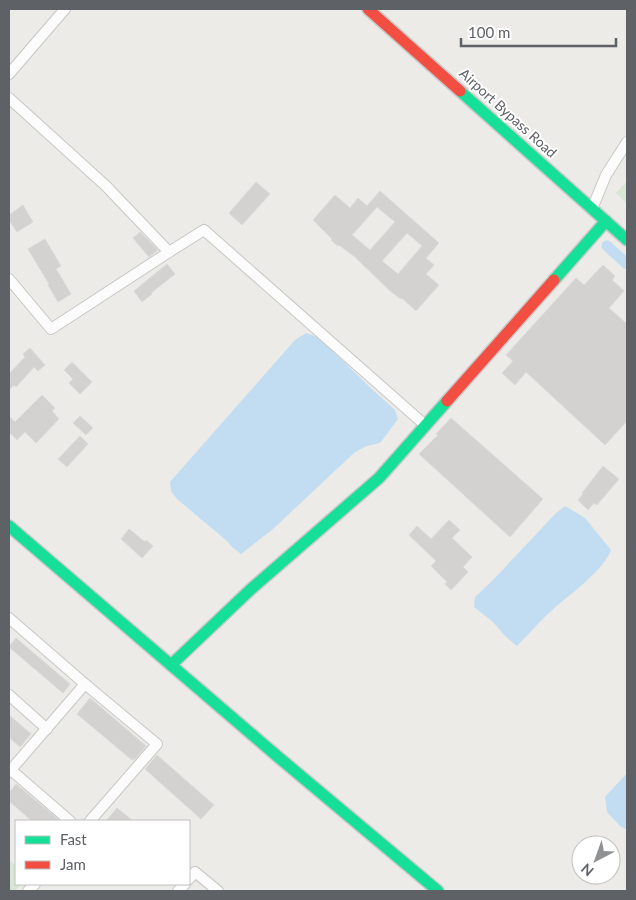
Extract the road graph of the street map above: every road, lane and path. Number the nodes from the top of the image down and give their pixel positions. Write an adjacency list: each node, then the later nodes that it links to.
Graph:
1 (65, 9): 3 (street)
2 (368, 9): 6 (street, Airport Bypass Road)
3 (9, 74)
4 (9, 98): 9 (street)
5 (627, 142): 6 (street)
6 (592, 209): 7 (street, Airport Bypass Road)
7 (606, 221): 8 (street, Airport Bypass Road); 11 (street)
8 (627, 240)
9 (169, 252): 10 (street); 11 (street)
10 (9, 279)
11 (425, 425): 14 (street)
12 (9, 526): 14 (street)
13 (9, 618): 15 (street)
14 (171, 665): 23 (street)
15 (85, 684): 17 (street); 20 (street)
16 (9, 695): 17 (street)
17 (47, 729): 18 (street)
18 (10, 769): 19 (street)
19 (69, 820)
20 (91, 820)
21 (190, 878): 22 (street)
22 (218, 891)
23 (438, 891)

